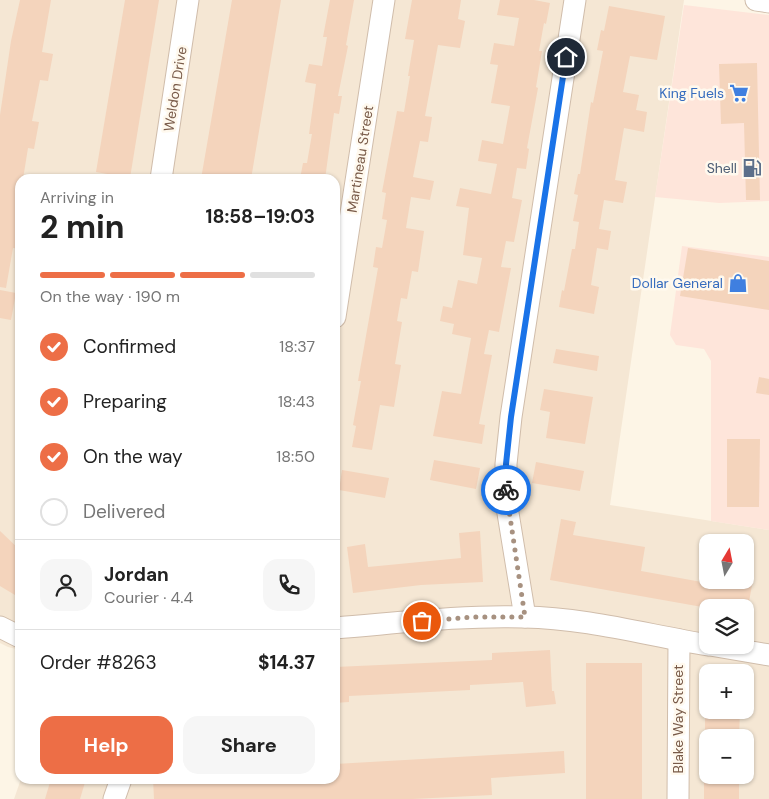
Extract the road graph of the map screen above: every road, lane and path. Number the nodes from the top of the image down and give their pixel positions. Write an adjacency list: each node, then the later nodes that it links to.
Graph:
1 (188, 0): 6 (street, Weldon Drive)
2 (384, 0): 7 (street, Martineau Street)
3 (575, 0): 8 (street)
4 (756, 0): 5 (street)
5 (769, 2)
6 (163, 174)
7 (340, 285)
8 (525, 617): 10 (street); 12 (street)
9 (0, 627): 11 (street)
10 (340, 628)
11 (15, 634)
12 (679, 640): 13 (street); 18 (street, Blake Way Street)
13 (699, 643)
14 (754, 652): 15 (street)
15 (769, 655)
16 (119, 784): 17 (street)
17 (114, 799)
18 (678, 799)

